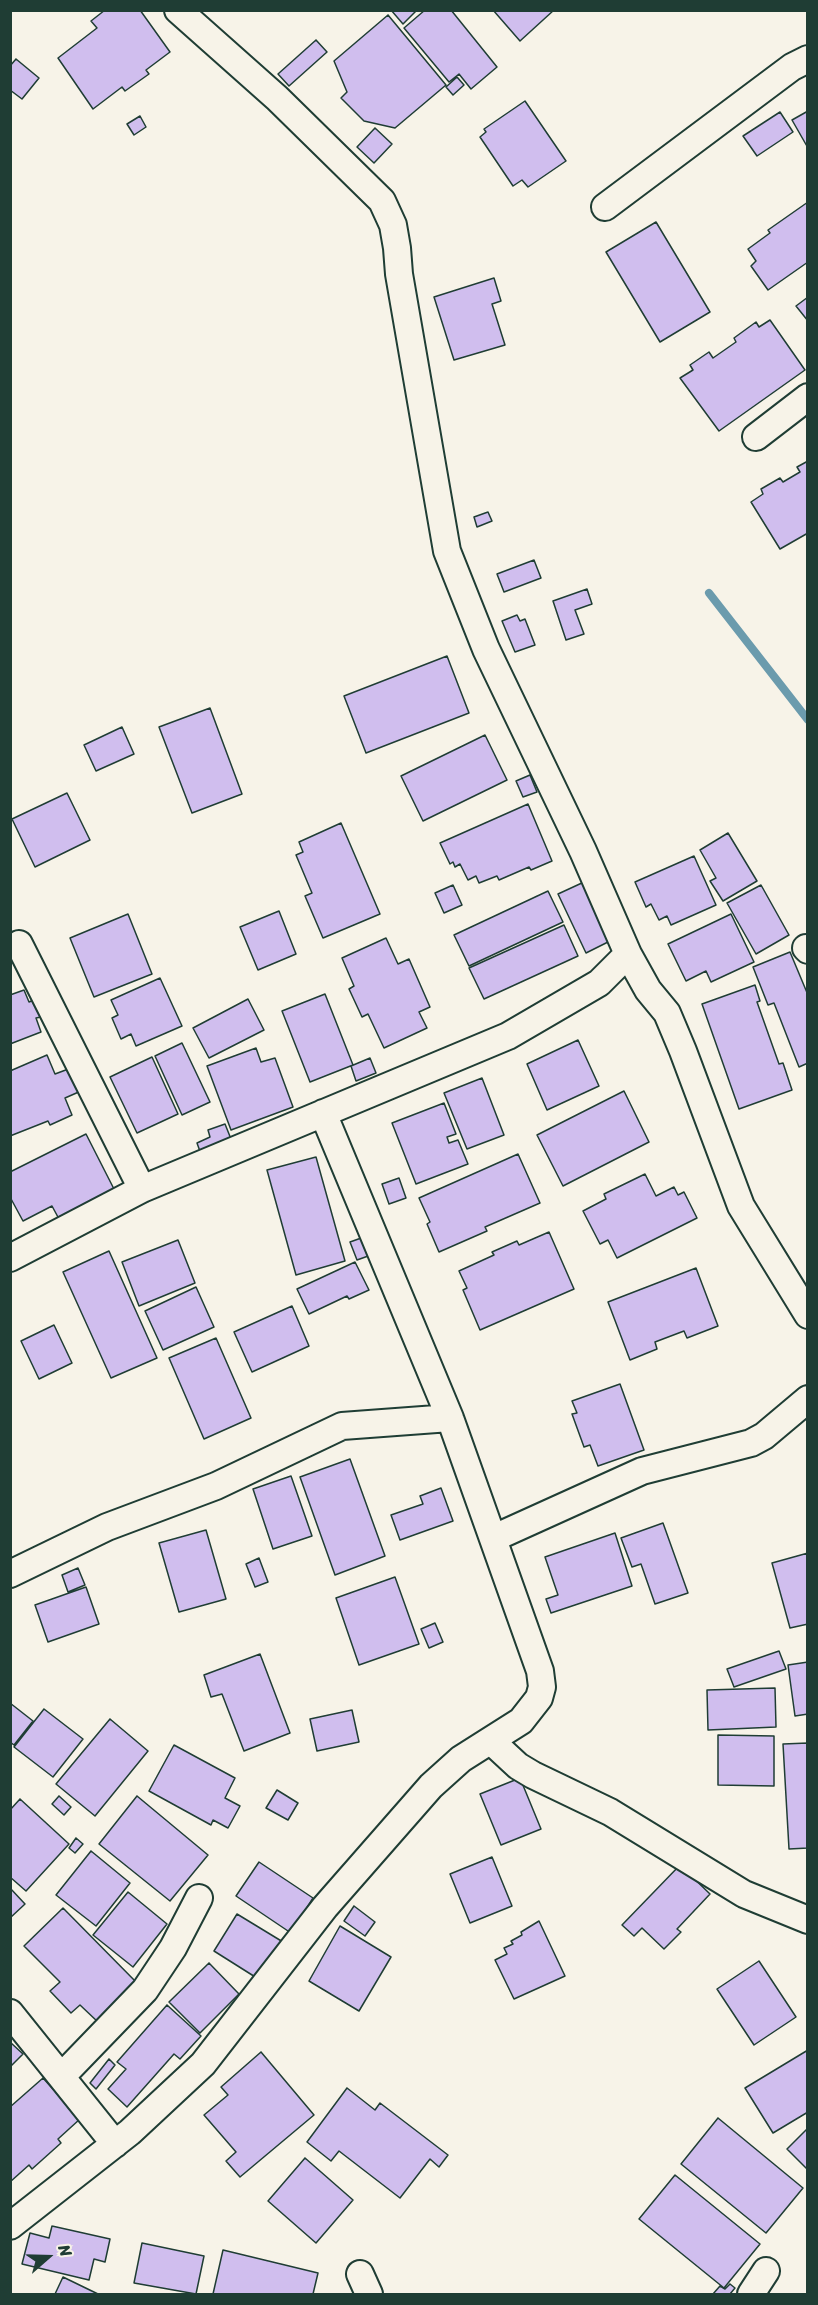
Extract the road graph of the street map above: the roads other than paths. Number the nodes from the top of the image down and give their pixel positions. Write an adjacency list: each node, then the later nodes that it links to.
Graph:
1 (178, 10): 7 (street)
2 (807, 58): 3 (street)
3 (605, 207)
4 (807, 397): 5 (street)
5 (756, 437)
6 (19, 944): 9 (street)
7 (628, 954): 8 (street); 11 (street)
8 (323, 1113): 9 (street); 13 (street)
9 (142, 1189): 10 (street)
10 (10, 1258)
11 (807, 1315)
12 (807, 1399): 14 (street)
13 (450, 1418): 14 (street); 15 (street)
14 (494, 1538): 16 (street)
15 (10, 1574)
16 (491, 1741): 18 (street); 21 (street)
17 (199, 1898): 20 (street)
18 (807, 1920)
19 (10, 2013): 20 (street)
20 (62, 2076): 21 (street)
21 (115, 2144): 22 (street)
22 (10, 2226)
23 (766, 2271): 24 (street)
24 (751, 2295)

